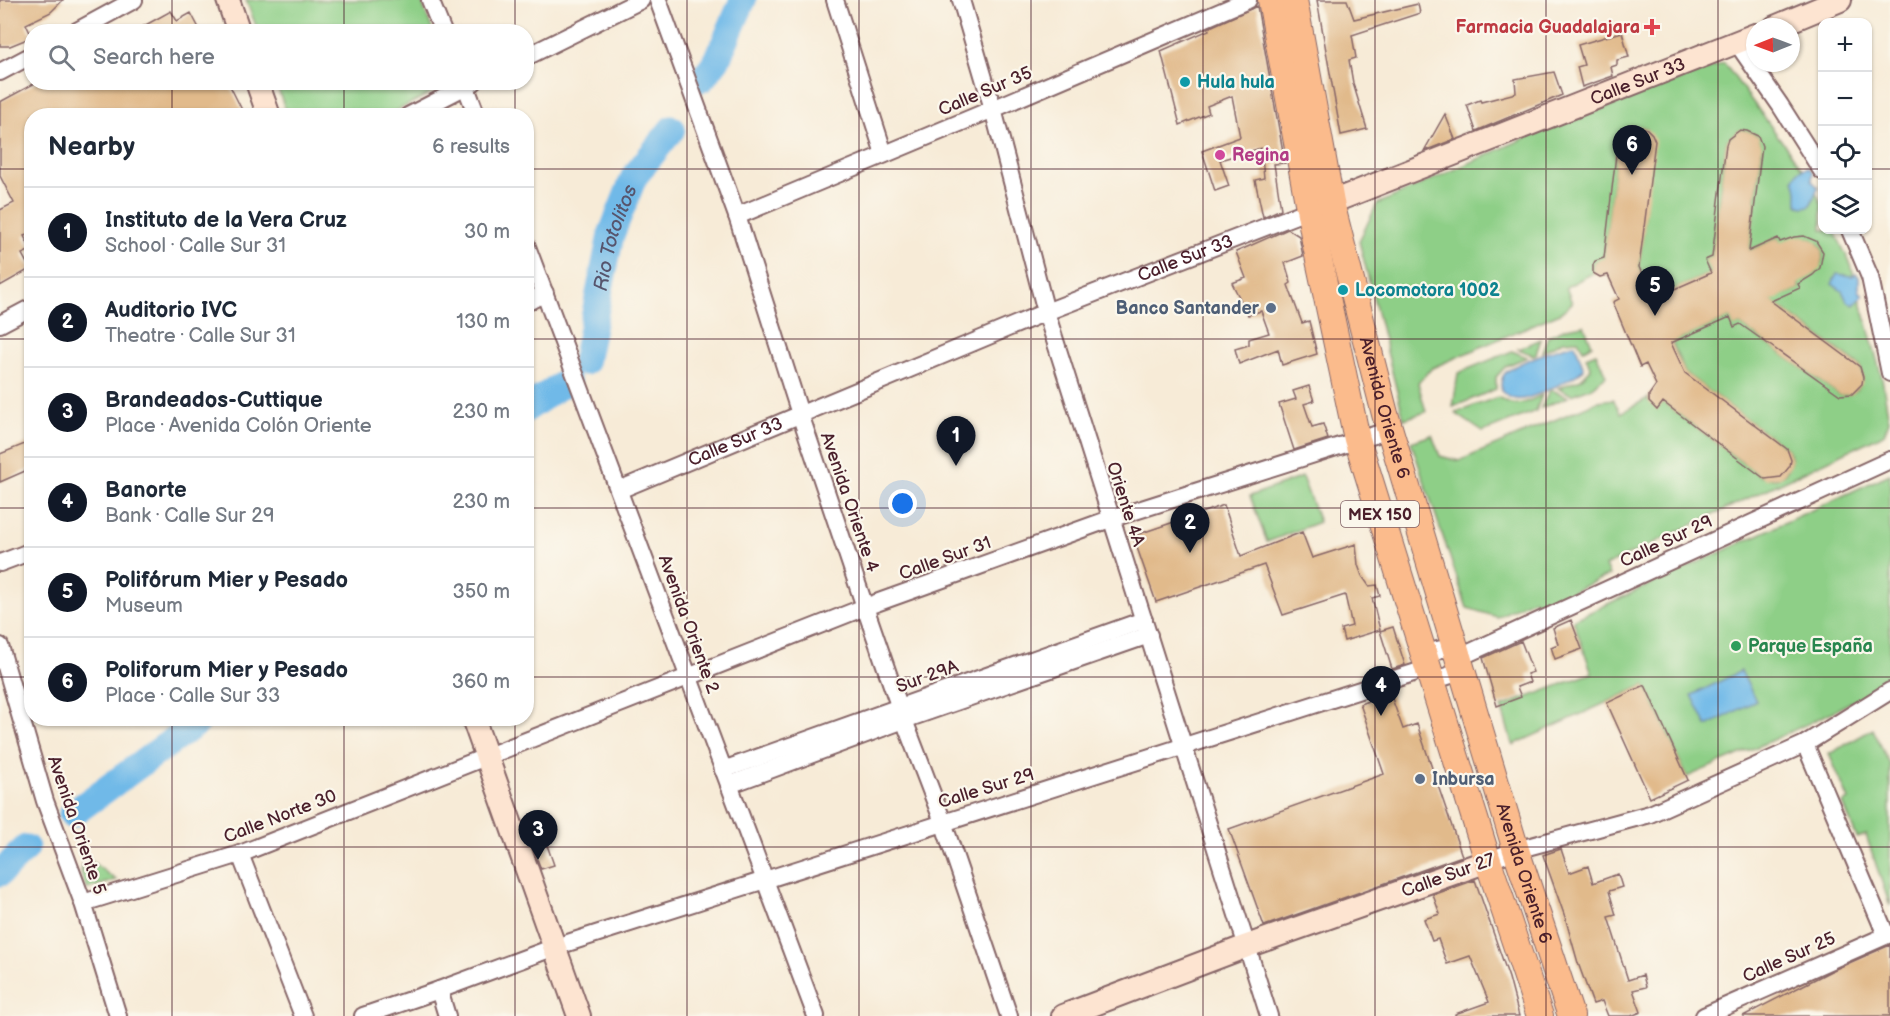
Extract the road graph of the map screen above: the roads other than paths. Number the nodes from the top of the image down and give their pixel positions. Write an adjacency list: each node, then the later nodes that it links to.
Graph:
1 (134, 0): 13 (street)
2 (228, 0): 14 (street)
3 (430, 0): 15 (street)
4 (641, 0): 17 (street)
5 (658, 0): 31 (street, Avenida Oriente 4)
6 (835, 0): 28 (street)
7 (961, 0): 27 (street, Oriente 4A)
8 (1248, 0): 27 (street, Calle Sur 35)
9 (1271, 0): 30 (main road, Avenida Oriente 6 / MEX 150)
10 (1294, 0): 30 (main road, Avenida Oriente 6 / MEX 150)
11 (1840, 0): 12 (street)
12 (1797, 18)
13 (90, 24)
14 (236, 24)
15 (440, 24)
16 (1746, 39): 30 (street, Calle Sur 33)
17 (534, 53)
18 (24, 59): 19 (street)
19 (0, 72)
20 (1763, 72): 29 (street)
21 (260, 90): 24 (street)
22 (457, 90): 25 (street)
23 (470, 90): 26 (street)
24 (266, 108)
25 (423, 108)
26 (475, 108)
27 (993, 109): 28 (street, Calle Sur 35); 37 (street, Oriente 4A)
28 (884, 154): 31 (street, Calle Sur 35)
29 (1818, 165)
30 (1320, 207): 37 (street, Calle Sur 33); 41 (main road, Avenida Oriente 6 / MEX 150); 42 (main road, Avenida Oriente 6 / MEX 150)
31 (736, 216): 40 (street, Avenida Oriente 4)
32 (1852, 234): 39 (street)
33 (534, 265): 34 (street, Avenida Oriente 2)
34 (545, 293): 35 (street); 44 (street, Avenida Oriente 2)
35 (534, 299)
36 (24, 312): 38 (street)
37 (1046, 312): 40 (street, Calle Sur 33); 45 (street, Oriente 4A)
38 (0, 324)
39 (1890, 374)
40 (800, 414): 44 (street, Calle Sur 33); 48 (street, Avenida Oriente 4)
41 (1387, 422): 42 (main road); 51 (main road, Avenida Oriente 6 / MEX 150)
42 (1355, 431): 45 (street, Calle Sur 31); 52 (main road, Avenida Oriente 6 / MEX 150)
43 (1890, 460): 51 (street, Calle Sur 29)
44 (619, 490): 53 (street, Avenida Oriente 2)
45 (1110, 519): 48 (street, Calle Sur 31); 49 (street, Oriente 4A)
46 (24, 554): 47 (street)
47 (0, 563)
48 (865, 607): 53 (street, Calle Sur 31); 55 (street, Avenida Oriente 4)
49 (1146, 627): 55 (street, Sur 29A); 58 (street, Oriente 4A)
50 (0, 646): 66 (street, Avenida Oriente 5)
51 (1458, 658): 52 (street); 62 (main road, Avenida Oriente 6 / MEX 150)
52 (1429, 668): 58 (street, Calle Sur 29); 64 (main road, Avenida Oriente 6 / MEX 150)
53 (688, 678): 59 (street, Calle Sur 31); 60 (street, Avenida Oriente 2)
54 (1890, 691): 57 (street, Calle Sur 27)
55 (901, 713): 60 (street, Sur 29A); 61 (street, Avenida Oriente 4)
56 (476, 726): 59 (street)
57 (1805, 744): 62 (street, Calle Sur 27); 67 (street)
58 (1184, 746): 61 (street, Calle Sur 29); 68 (street, Oriente 4A)
59 (486, 755): 63 (street, Calle Norte 30); 69 (street)
60 (726, 778): 65 (street, Avenida Oriente 2)
61 (943, 822): 65 (street, Calle Sur 29); 78 (street, Avenida Oriente 4)
62 (1516, 850): 64 (street, Calle Sur 27); 83 (main road, Avenida Oriente 6 / MEX 150)
63 (240, 854): 66 (street, Calle Norte 30); 73 (street)
64 (1488, 861): 68 (street, Calle Sur 27); 70 (main road, Avenida Oriente 6 / MEX 150)
65 (765, 880): 69 (street, Calle Sur 29); 77 (street, Avenida Oriente 2)
66 (83, 903): 72 (street, Avenida Oriente 5)
67 (1888, 935): 84 (street, Calle Sur 25)
68 (1247, 946): 79 (street, Calle Sur 27); 80 (street, Oriente 4A)
69 (555, 947): 71 (street, Calle Sur 29); 76 (street)
70 (1529, 985): 81 (main road, Avenida Oriente 6 / MEX 150); 82 (main road)
71 (439, 990): 74 (street, Calle Sur 29); 75 (street)
72 (118, 1016)
73 (303, 1016)
74 (363, 1016)
75 (447, 1016)
76 (579, 1016)
77 (816, 1016)
78 (1009, 1016)
79 (1064, 1016)
80 (1269, 1016)
81 (1540, 1016)
82 (1550, 1016)
83 (1570, 1016)
84 (1704, 1016)

